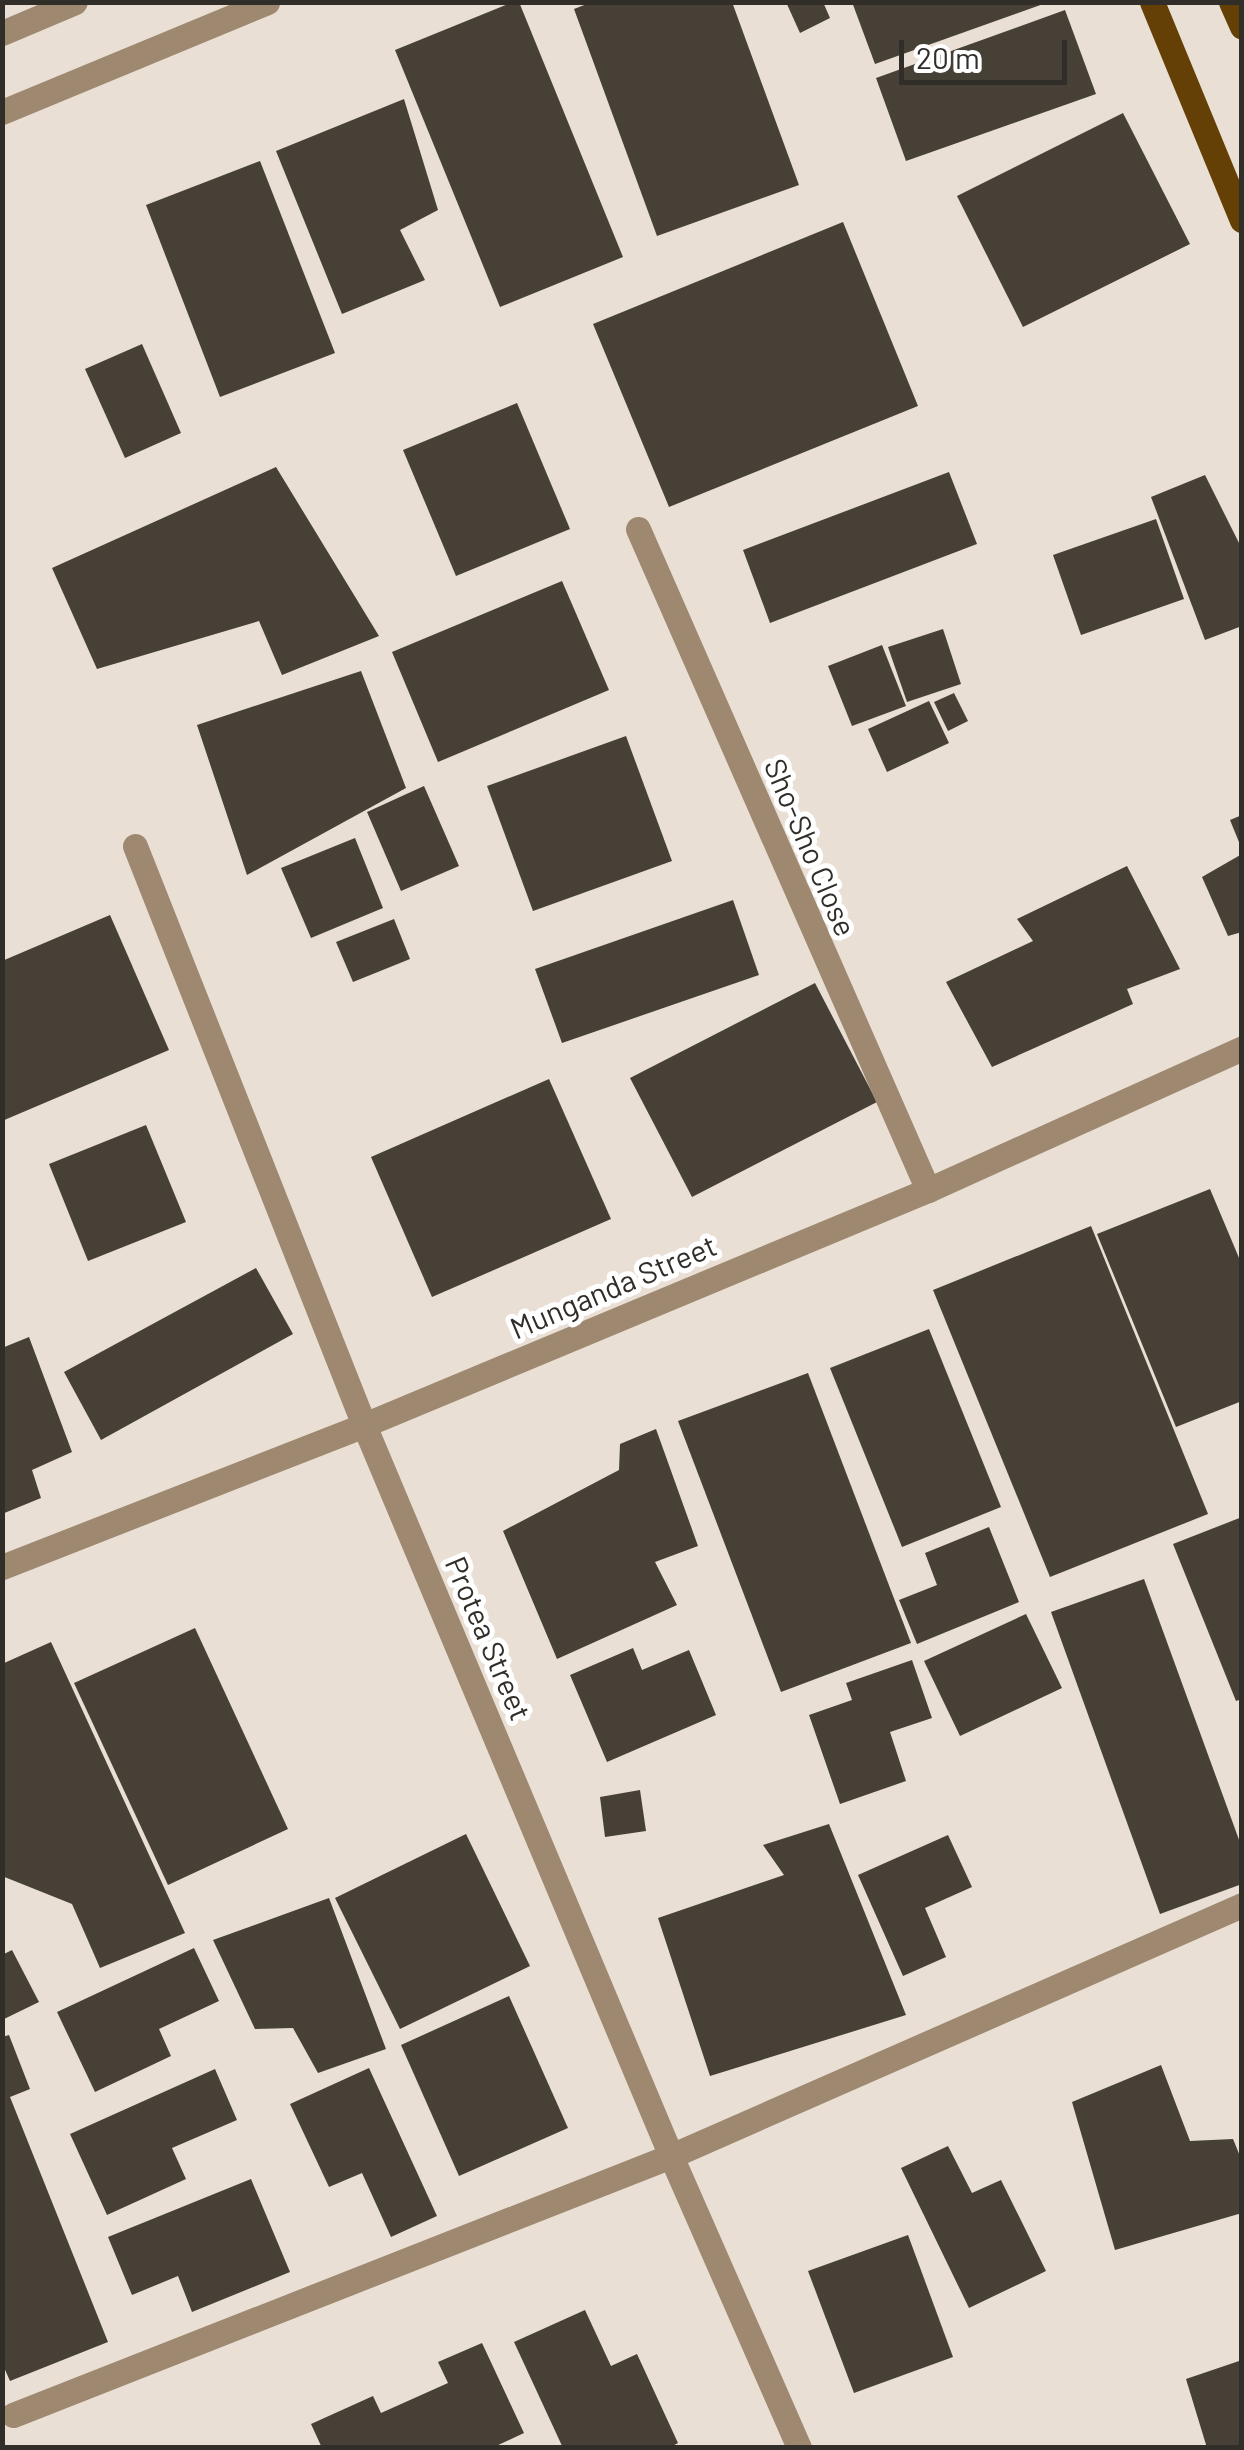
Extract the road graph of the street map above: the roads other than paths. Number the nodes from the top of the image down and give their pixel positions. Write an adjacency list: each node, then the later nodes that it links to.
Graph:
1 (75, 2): 6 (street)
2 (268, 2): 7 (street)
3 (1152, 2): 8 (main road)
4 (1232, 2): 5 (main road)
5 (1242, 27)
6 (2, 33)
7 (2, 112)
8 (1242, 220)
9 (638, 529): 12 (street, Sho-Sho Close)
10 (135, 846): 13 (street, Protea Street)
11 (1242, 1048): 12 (street, Munganda Street)
12 (928, 1190): 13 (street, Munganda Street)
13 (364, 1425): 14 (street, Munganda Street); 16 (street, Protea Street)
14 (2, 1567)
15 (1242, 1905): 16 (street)
16 (671, 2156): 17 (street); 18 (street, Protea Street)
17 (13, 2415)
18 (799, 2448)

